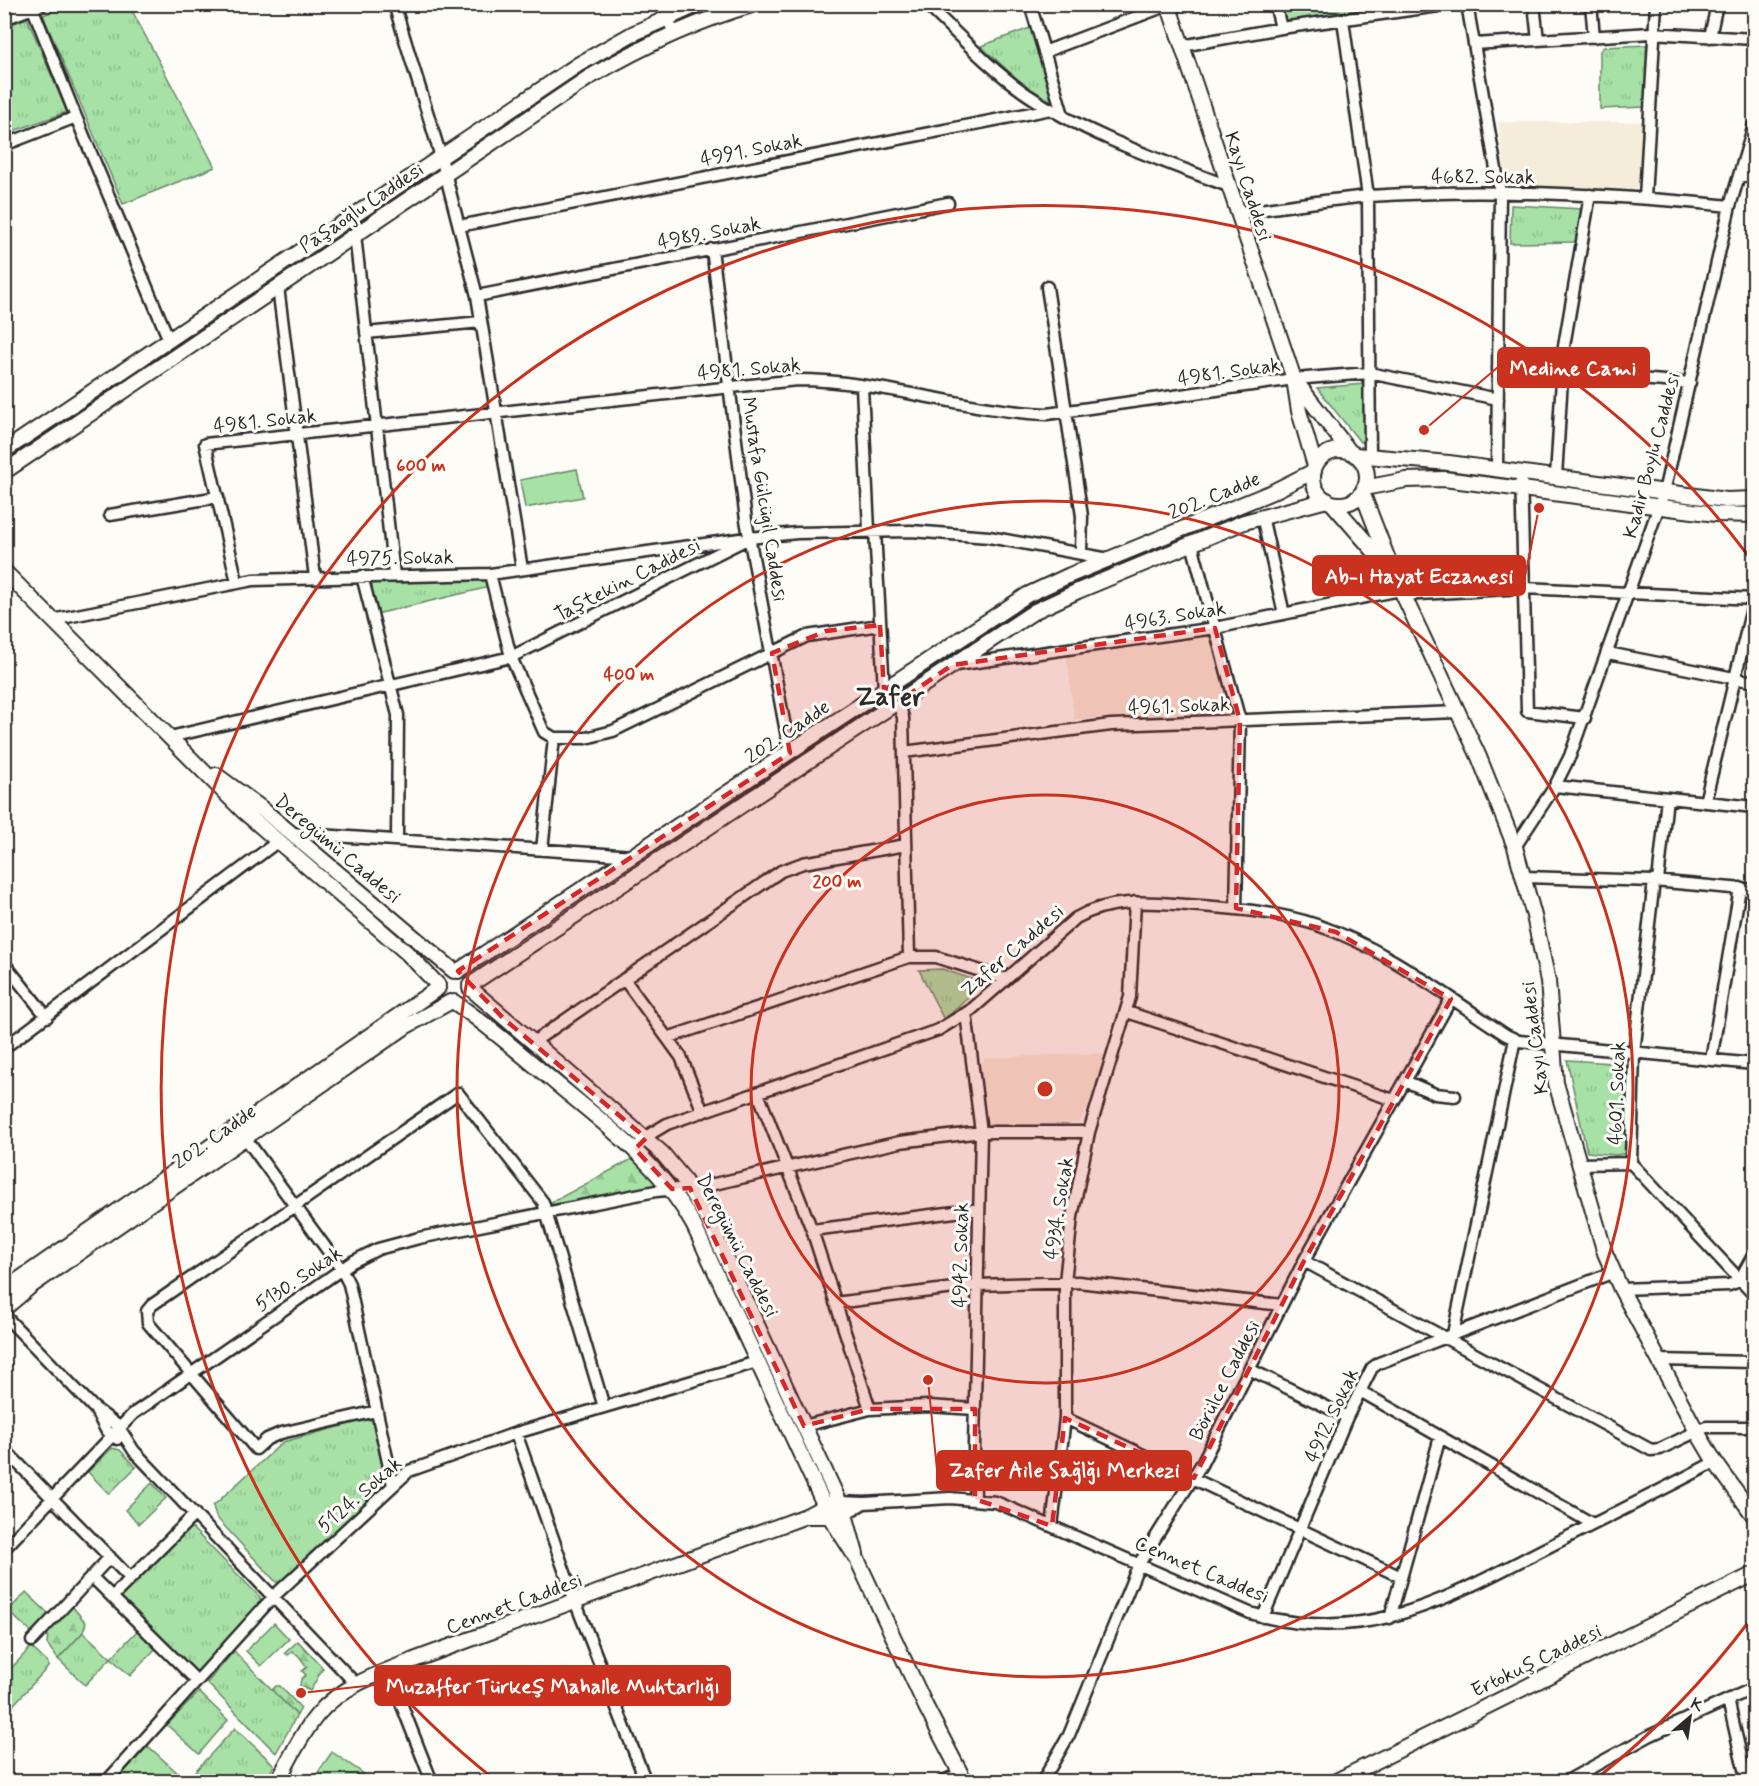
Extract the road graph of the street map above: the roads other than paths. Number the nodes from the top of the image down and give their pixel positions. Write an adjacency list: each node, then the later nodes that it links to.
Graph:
1 (394, 4): 33 (street)
2 (699, 4): 15 (main road, Paşaoğlu Caddesi)
3 (755, 4): 19 (main road, Paşaoğlu Caddesi)
4 (926, 4): 28 (street)
5 (1030, 4): 27 (street)
6 (1275, 4): 18 (street)
7 (1454, 4): 17 (street)
8 (1467, 4): 25 (street)
9 (1534, 4): 24 (street)
10 (1591, 4): 22 (street)
11 (1656, 4): 20 (street)
12 (1717, 4): 21 (street)
13 (1168, 5): 26 (main road, Kayı Caddesi); 27 (street)
14 (36, 6): 16 (street); 30 (street)
15 (666, 11): 19 (street); 33 (main road, Paşaoğlu Caddesi)
16 (4, 19)
17 (1342, 20): 18 (street); 40 (street)
18 (1281, 28): 26 (street)
19 (674, 33): 34 (main road, Paşaoğlu Caddesi)
20 (1654, 33): 21 (street); 22 (street); 41 (street)
21 (1710, 36): 23 (street)
22 (1594, 37): 24 (street)
23 (1755, 39)
24 (1538, 40): 25 (street)
25 (1474, 44): 38 (street)
26 (1182, 46): 37 (main road, Kayı Caddesi)
27 (1044, 52): 29 (street)
28 (1051, 109): 29 (street); 45 (street, 4991. Sokak)
29 (1063, 115): 37 (street)
30 (76, 117): 32 (street); 53 (street)
31 (1755, 125): 35 (street, Kadir Boylu Caddesi)
32 (4, 145)
33 (441, 157): 34 (street); 53 (main road, Paşaoğlu Caddesi)
34 (445, 174): 45 (street); 46 (main road, Paşaoğlu Caddesi)
35 (1739, 176): 36 (street); 43 (street, Kadir Boylu Caddesi)
36 (1755, 176)
37 (1228, 186): 44 (main road, Kayı Caddesi)
38 (1500, 192): 39 (street, 4682. Sokak); 40 (street, 4682. Sokak); 54 (street)
39 (1590, 195): 41 (street, 4682. Sokak); 55 (street)
40 (1368, 196): 44 (street, 4682. Sokak); 56 (street)
41 (1645, 198): 43 (street, 4682. Sokak)
42 (948, 203): 47 (street, 4989. Sokak)
43 (1730, 206): 58 (street, Kadir Boylu Caddesi)
44 (1237, 213): 57 (main road, Kayı Caddesi)
45 (459, 226): 50 (street)
46 (355, 235): 48 (main road, Paşaoğlu Caddesi); 52 (street)
47 (712, 249): 50 (street, 4989. Sokak); 59 (street, Mustafa Gülcügil Caddesi)
48 (278, 287): 65 (street); 71 (main road, Paşaoğlu Caddesi)
49 (1047, 287): 63 (street)
50 (477, 296): 51 (street)
51 (481, 322): 52 (street); 62 (street)
52 (366, 333): 64 (street)
53 (169, 340): 66 (main road, Paşaoğlu Caddesi)
54 (1498, 368): 55 (street); 61 (street)
55 (1561, 371): 58 (street); 73 (street)
56 (1369, 373): 57 (street, 4981. Sokak); 61 (street, 4981. Sokak); 68 (street)
57 (1294, 380): 63 (street, 4981. Sokak); 67 (main road, Kayı Caddesi); 69 (main road, Kayı Caddesi)
58 (1690, 383): 76 (street, Kadir Boylu Caddesi)
59 (728, 386): 60 (street, 4981. Sokak); 62 (street, 4981. Sokak); 85 (street, Mustafa Gülcügil Caddesi)
60 (862, 387): 63 (street, 4981. Sokak); 84 (street)
61 (1498, 399): 70 (street)
62 (496, 412): 64 (street, 4981. Sokak); 89 (street)
63 (1067, 413): 87 (street)
64 (376, 425): 65 (street, 4981. Sokak); 94 (street)
65 (297, 434): 77 (street, 4981. Sokak); 95 (street)
66 (4, 451)
67 (1352, 454): 68 (main road); 69 (main road); 75 (main road)
68 (1370, 456): 70 (main road)
69 (1314, 469): 79 (main road); 88 (main road, 202. Cadde)
70 (1497, 469): 72 (main road)
71 (4, 472)
72 (1521, 472): 73 (main road); 74 (street)
73 (1556, 477): 76 (main road)
74 (1521, 488): 75 (main road); 80 (main road); 97 (street)
75 (1363, 490): 79 (main road); 92 (main road, Kayı Caddesi)
76 (1664, 492): 78 (main road); 80 (street, Kadir Boylu Caddesi)
77 (218, 497): 81 (street); 96 (street)
78 (1755, 499)
79 (1329, 502): 83 (main road, 202. Cadde); 92 (main road, Kayı Caddesi)
80 (1660, 507): 82 (main road); 99 (street, Kadir Boylu Caddesi)
81 (110, 515)
82 (1755, 515)
83 (1262, 516): 86 (main road, 202. Cadde); 101 (street)
84 (872, 531): 85 (street, Taştekin Caddesi); 87 (street, Taştekin Caddesi); 103 (street)
85 (749, 538): 89 (street, 4975. Sokak); 105 (street, Mustafa Gülcügil Caddesi); 107 (street, Taştekin Caddesi)
86 (1192, 544): 104 (street); 108 (main road, 202. Cadde)
87 (1081, 552): 88 (street, Taştekin Caddesi)
88 (1109, 559): 112 (main road, 202. Cadde)
89 (522, 569): 91 (street, 4975. Sokak)
90 (4, 571): 102 (main road, Deregümü Caddesi)
91 (490, 574): 94 (street, 4975. Sokak); 107 (street)
92 (1394, 575): 98 (main road, Kayı Caddesi)
93 (362, 576): 94 (street, 4975. Sokak); 95 (street, 4975. Sokak); 111 (street)
94 (394, 576)
95 (315, 577): 96 (street, 4975. Sokak)
96 (237, 582): 102 (street, 4975. Sokak)
97 (1524, 588): 98 (street, 4963. Sokak); 99 (street, 4963. Sokak); 115 (street)
98 (1402, 593): 101 (street, 4963. Sokak); 114 (main road, Kayı Caddesi)
99 (1629, 593): 100 (street, 4963. Sokak); 106 (street, Kadir Boylu Caddesi)
100 (1755, 599): 109 (street)
101 (1284, 614): 104 (street, 4963. Sokak)
102 (52, 620): 117 (main road, Deregümü Caddesi)
103 (880, 625): 105 (street); 112 (street)
104 (1215, 628): 108 (street, 4963. Sokak); 116 (street)
105 (772, 653): 118 (street); 120 (street, Mustafa Gülcügil Caddesi)
106 (1608, 653): 109 (street); 115 (street, Kadir Boylu Caddesi)
107 (511, 657): 111 (street, Taştekin Caddesi); 118 (street)
108 (952, 665): 113 (main road, 202. Cadde)
109 (1735, 680): 110 (street); 124 (street)
110 (1755, 682)
111 (391, 686): 117 (street, Taştekin Caddesi); 127 (street)
112 (888, 687): 113 (street); 120 (main road, 202. Cadde)
113 (899, 701): 119 (street); 145 (main road, 202. Cadde)
114 (1458, 712): 116 (street, 4961. Sokak); 130 (main road, Kayı Caddesi)
115 (1585, 718): 122 (street, Kadir Boylu Caddesi)
116 (1240, 721): 119 (street, 4961. Sokak); 138 (street)
117 (170, 738): 121 (main road, Deregümü Caddesi)
118 (554, 738): 131 (street)
119 (904, 752): 129 (street)
120 (790, 753): 132 (main road, 202. Cadde)
121 (194, 761): 126 (main road, Deregümü Caddesi); 128 (main road, Deregümü Caddesi)
122 (1556, 786): 123 (street); 130 (street, Kadir Boylu Caddesi)
123 (1667, 798): 124 (street); 134 (street, 4601. Sokak)
124 (1705, 802): 125 (street)
125 (1755, 807)
126 (290, 833): 127 (street); 141 (main road, Deregümü Caddesi)
127 (397, 840): 131 (street)
128 (277, 842): 144 (main road, Deregümü Caddesi); 150 (street)
129 (906, 845): 139 (street); 142 (street)
130 (1515, 847): 133 (main road, Kayı Caddesi)
131 (542, 850): 132 (street)
132 (634, 856): 141 (main road, 202. Cadde)
133 (1524, 877): 134 (street); 154 (main road, Kayı Caddesi)
134 (1656, 881): 135 (street); 156 (street, 4601. Sokak)
135 (1740, 888): 136 (street); 157 (street)
136 (1755, 890)
137 (1135, 902): 138 (street, Zafer Caddesi); 143 (street, Zafer Caddesi); 148 (street, 4934. Sokak)
138 (1236, 909): 146 (street, Zafer Caddesi)
139 (909, 957): 143 (street); 151 (street)
140 (4, 963): 150 (street)
141 (456, 971): 144 (main road); 145 (main road)
142 (624, 979): 151 (street); 153 (street)
143 (1006, 979): 149 (street, Zafer Caddesi)
144 (438, 986): 147 (main road); 164 (main road, 202. Cadde)
145 (470, 987): 147 (main road); 153 (main road, Deregümü Caddesi)
146 (1451, 999): 152 (street, Zafer Caddesi); 159 (street, Börülce Caddesi)
147 (452, 1002): 164 (main road, 202. Cadde); 168 (main road, Deregümü Caddesi)
148 (1127, 1012): 162 (street); 166 (street, 4934. Sokak)
149 (966, 1013): 160 (street, Zafer Caddesi); 165 (street, 4942. Sokak)
150 (47, 1017): 155 (street)
151 (667, 1038): 163 (street)
152 (1515, 1039): 154 (street, Zafer Caddesi); 192 (street)
153 (532, 1043): 167 (main road, Deregümü Caddesi)
154 (1551, 1045): 156 (street, Zafer Caddesi); 170 (main road, Kayı Caddesi)
155 (4, 1048)
156 (1634, 1053): 157 (street, Zafer Caddesi); 169 (street, 4601. Sokak)
157 (1711, 1060): 158 (street, Zafer Caddesi)
158 (1755, 1065)
159 (1405, 1081): 161 (street); 162 (street, Börülce Caddesi)
160 (758, 1093): 163 (street, Zafer Caddesi); 171 (street)
161 (1455, 1096)
162 (1394, 1101): 179 (street, Börülce Caddesi)
163 (703, 1112): 167 (street, Zafer Caddesi)
164 (241, 1132): 174 (street); 186 (main road, 202. Cadde); 190 (main road, 202. Cadde)
165 (981, 1132): 166 (street, 5130. Sokak); 171 (street, 5130. Sokak); 175 (street, 4942. Sokak)
166 (1089, 1132): 183 (street, 4934. Sokak)
167 (645, 1138): 168 (street, Zafer Caddesi); 172 (main road, Deregümü Caddesi)
168 (634, 1149): 173 (main road, Deregümü Caddesi)
169 (1631, 1163): 170 (street); 182 (street, 4601. Sokak)
170 (1579, 1164): 181 (main road, Kayı Caddesi)
171 (787, 1166): 172 (street, 5130. Sokak); 177 (street)
172 (690, 1188): 173 (street, 5130. Sokak); 205 (main road, Deregümü Caddesi)
173 (672, 1189): 176 (street, 5130. Sokak); 194 (main road, Deregümü Caddesi)
174 (293, 1207): 176 (street); 180 (street); 197 (street)
175 (979, 1209): 177 (street); 184 (street, 4942. Sokak)
176 (547, 1213): 180 (street, 5130. Sokak); 199 (street)
177 (812, 1230): 188 (street)
178 (1755, 1254): 182 (street)
179 (1304, 1261): 189 (street, Börülce Caddesi); 192 (street)
180 (342, 1269): 197 (street, 5130. Sokak); 202 (street)
181 (1614, 1272): 185 (main road, Kayı Caddesi); 192 (street, 4912. Sokak)
182 (1739, 1281): 185 (street); 187 (street, 4601. Sokak)
183 (1065, 1282): 184 (street); 189 (street); 204 (street, 4934. Sokak)
184 (978, 1285): 188 (street); 201 (street, 4942. Sokak)
185 (1621, 1289): 193 (main road, Kayı Caddesi)
186 (4, 1290)
187 (1755, 1295)
188 (835, 1303): 200 (street)
189 (1282, 1305): 196 (street, Börülce Caddesi)
190 (4, 1309)
191 (4, 1315): 208 (street)
192 (1448, 1336): 198 (street, 4912. Sokak); 207 (street)
193 (1659, 1360): 195 (street); 207 (main road, Kayı Caddesi)
194 (758, 1362): 199 (street, 5124. Sokak); 218 (main road, Deregümü Caddesi)
195 (1755, 1362)
196 (1249, 1369): 203 (street); 213 (street, Börülce Caddesi)
197 (191, 1373): 202 (street); 208 (street, 5130. Sokak)
198 (1360, 1391): 203 (street, 4912. Sokak); 210 (street)
199 (604, 1407): 209 (street, 5124. Sokak)
200 (870, 1409): 201 (street); 205 (street)
201 (975, 1409): 216 (street, 4942. Sokak)
202 (377, 1411): 214 (street)
203 (1347, 1417): 223 (street, 4912. Sokak)
204 (1065, 1418): 213 (street); 222 (street, 4934. Sokak)
205 (804, 1426): 217 (main road, Deregümü Caddesi)
206 (1755, 1426): 207 (street)
207 (1696, 1430): 212 (main road, Kayı Caddesi)
208 (115, 1432): 215 (street, 5130. Sokak); 219 (street)
209 (516, 1433): 214 (street, 5124. Sokak); 234 (street)
210 (1440, 1437): 221 (street); 231 (street)
211 (4, 1449): 215 (street)
212 (1716, 1462): 220 (main road, Kayı Caddesi); 221 (street, Cennet Caddesi)
213 (1194, 1478): 223 (street); 227 (street, Börülce Caddesi)
214 (393, 1485): 233 (street, 5124. Sokak)
215 (53, 1498): 224 (street, 5130. Sokak); 225 (street)
216 (975, 1499): 217 (street, Cennet Caddesi); 222 (street, Cennet Caddesi)
217 (842, 1508): 218 (main road, Cennet Caddesi); 226 (main road, Deregümü Caddesi)
218 (827, 1511): 226 (main road, Deregümü Caddesi); 234 (main road, Cennet Caddesi)
219 (195, 1514): 230 (street); 233 (street)
220 (1755, 1516)
221 (1593, 1524): 236 (street, Cennet Caddesi)
222 (1052, 1526): 227 (street, Cennet Caddesi)
223 (1300, 1529): 231 (street); 235 (street, 4912. Sokak)
224 (4, 1549)
225 (110, 1557): 229 (street); 230 (street)
226 (857, 1559): 243 (main road, Deregümü Caddesi)
227 (1139, 1564): 235 (street, Cennet Caddesi); 249 (street, Börülce Caddesi)
228 (1755, 1574): 250 (main road, Ertokuş Caddesi)
229 (92, 1577): 232 (street); 237 (street)
230 (130, 1578): 232 (street)
231 (1401, 1578): 236 (street)
232 (111, 1597): 239 (street)
233 (273, 1597): 239 (street, 5124. Sokak); 240 (street)
234 (575, 1601): 238 (main road, Cennet Caddesi); 247 (street)
235 (1263, 1617): 236 (street, Cennet Caddesi)
236 (1390, 1618)
237 (32, 1641)
238 (388, 1670): 240 (main road, Cennet Caddesi); 246 (street)
239 (197, 1682): 244 (street, 5124. Sokak)
240 (357, 1685): 245 (main road, Cennet Caddesi)
241 (1755, 1688): 242 (street)
242 (1728, 1700): 251 (street); 252 (street)
243 (963, 1777): 248 (street)
244 (106, 1782)
245 (277, 1782)
246 (432, 1782)
247 (646, 1782)
248 (941, 1782)
249 (1042, 1782)
250 (1334, 1782)
251 (1565, 1782)
252 (1747, 1782)

